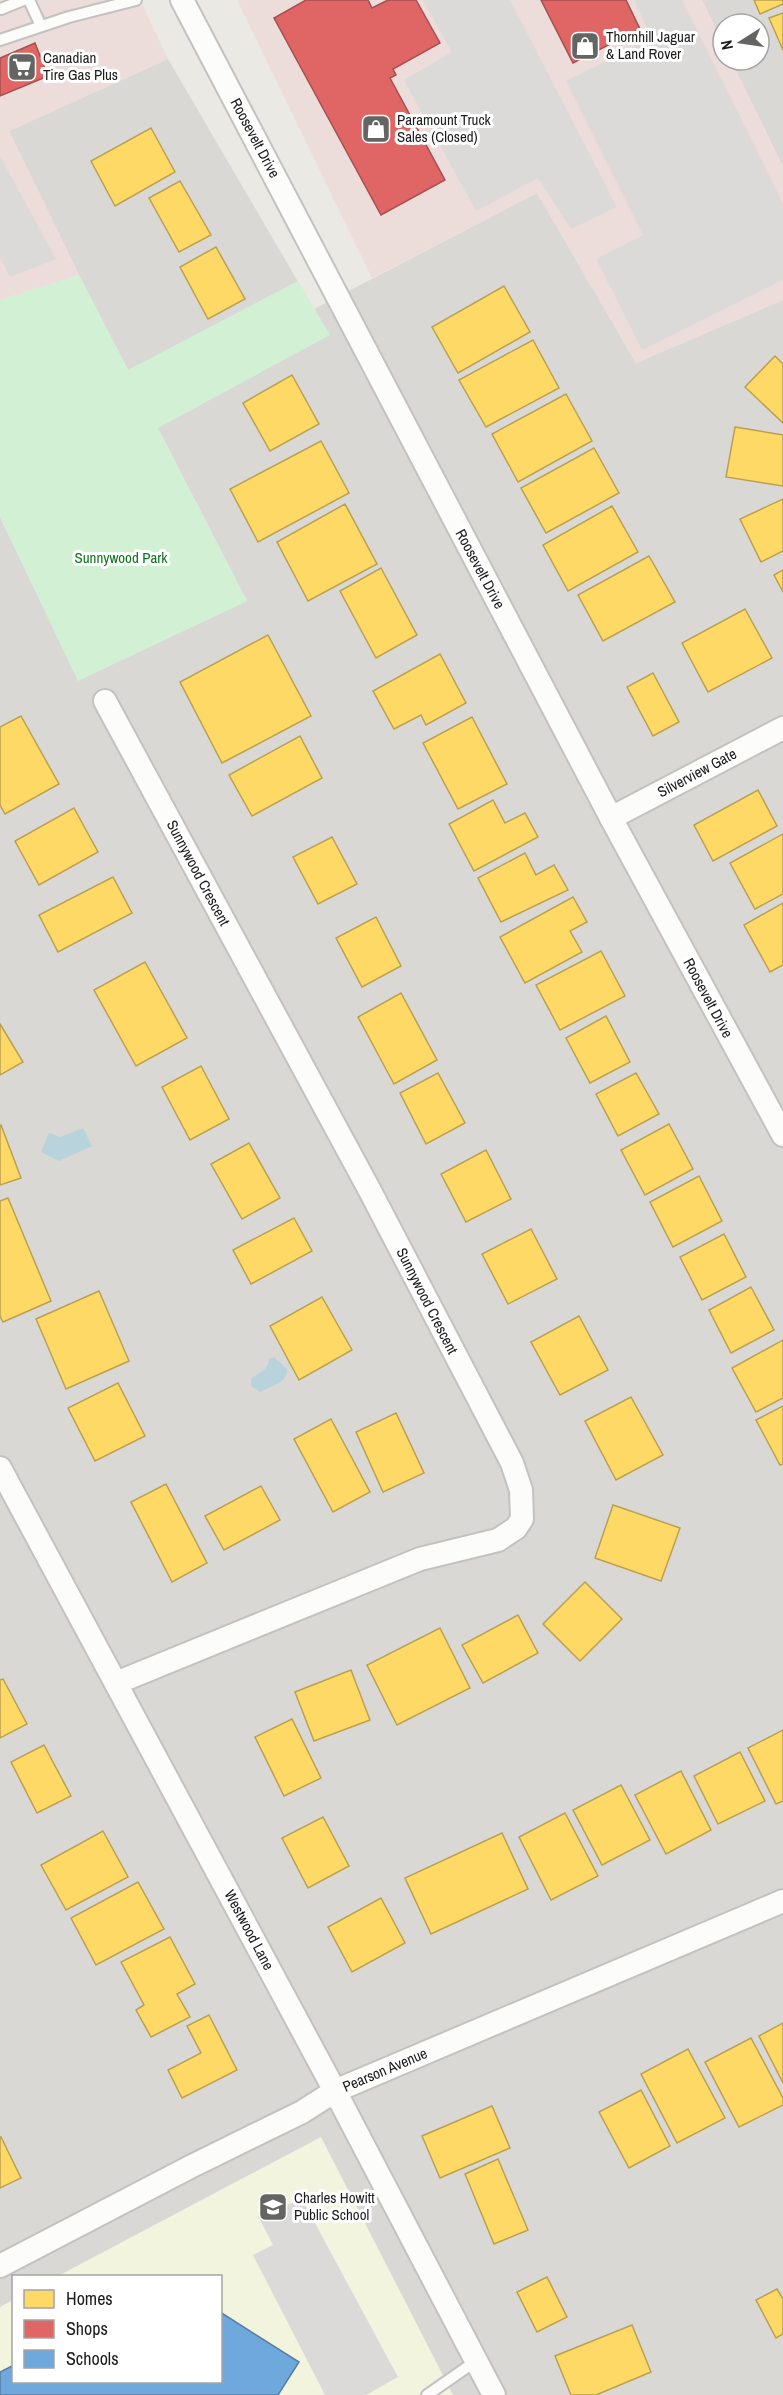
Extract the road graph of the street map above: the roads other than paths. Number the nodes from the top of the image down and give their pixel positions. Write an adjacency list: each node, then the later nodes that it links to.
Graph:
1 (23, 0): 5 (lane)
2 (28, 0): 6 (lane)
3 (136, 0): 6 (lane)
4 (182, 0): 10 (street, Roosevelt Drive)
5 (1, 9)
6 (40, 26): 7 (lane)
7 (0, 40)
8 (105, 701): 13 (street, Sunnywood Crescent)
9 (783, 728): 10 (street, Silverview Gate)
10 (611, 818): 11 (street, Roosevelt Drive)
11 (783, 1135)
12 (0, 1468): 13 (street, Westwood Lane)
13 (116, 1683): 15 (street, Westwood Lane)
14 (783, 1901): 15 (street, Pearson Avenue)
15 (335, 2091): 16 (street, Pearson Avenue); 17 (street, Westwood Lane)
16 (0, 2266)
17 (476, 2361): 18 (lane); 19 (street, Westwood Lane)
18 (427, 2395)
19 (494, 2395)

